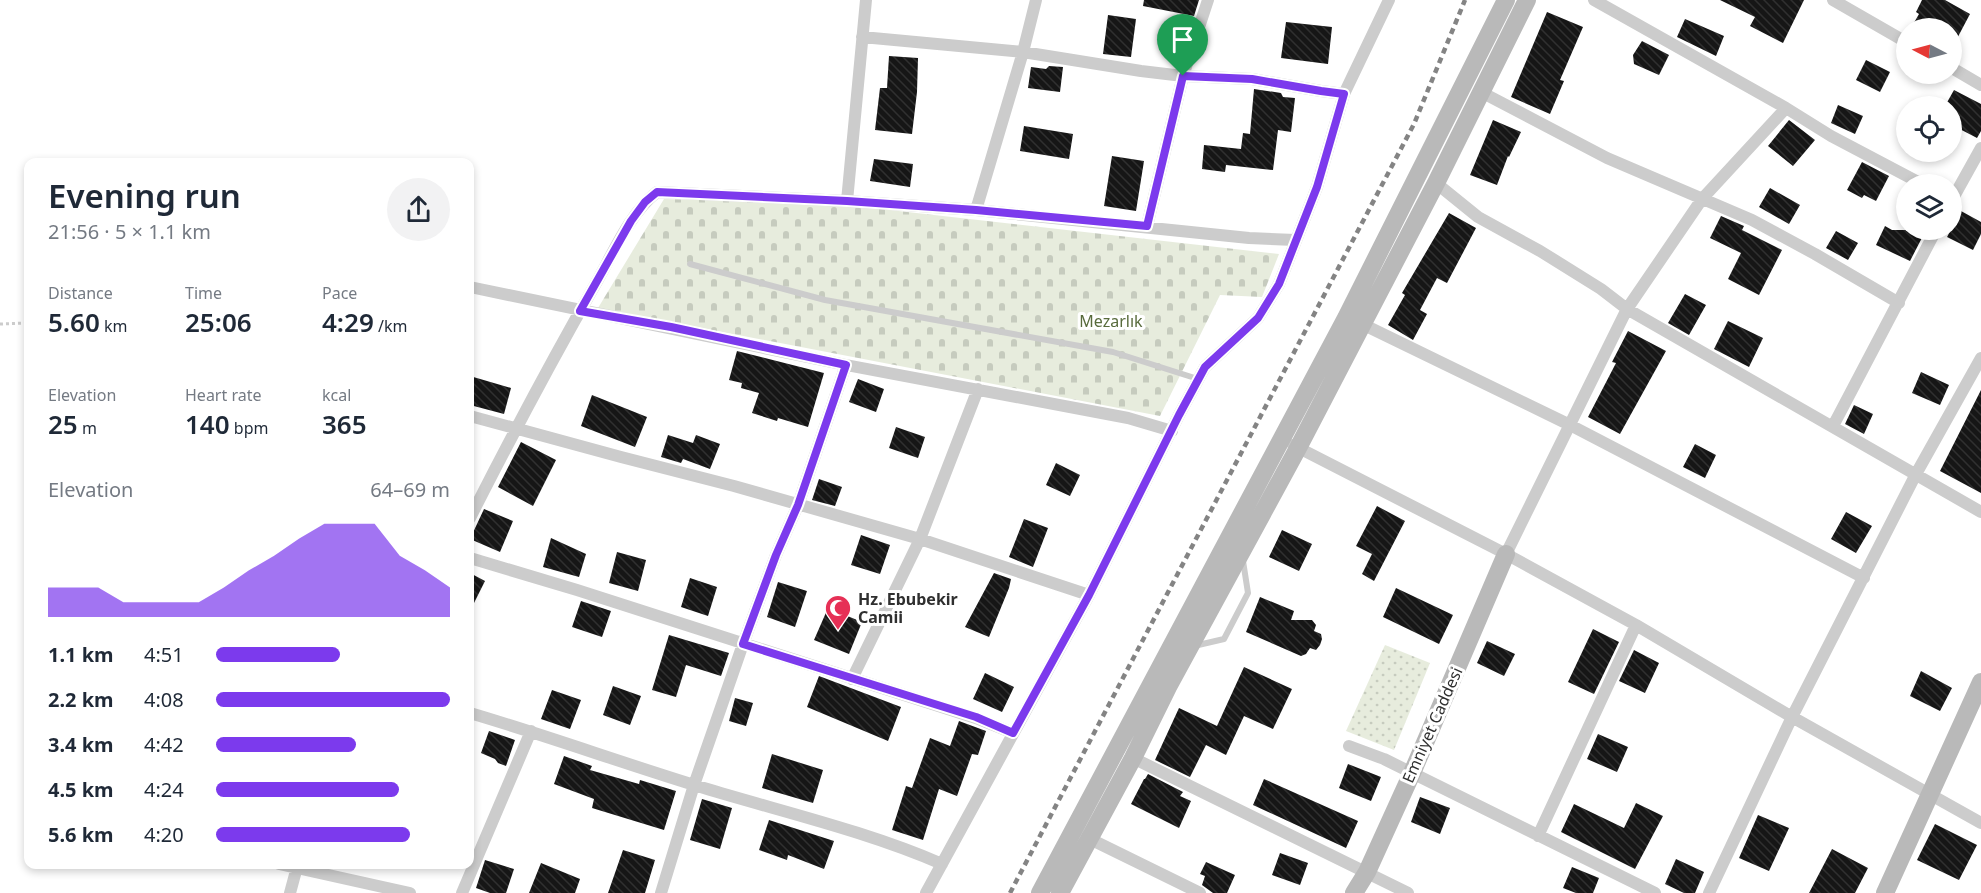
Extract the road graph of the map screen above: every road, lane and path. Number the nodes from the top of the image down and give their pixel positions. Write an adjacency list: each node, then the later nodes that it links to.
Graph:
1 (866, 0): 10 (street)
2 (1036, 0): 11 (street)
3 (1208, 0): 13 (street)
4 (1389, 0): 16 (street)
5 (1506, 0): 33 (street)
6 (1527, 0): 15 (street)
7 (1594, 0): 17 (street)
8 (1833, 0): 9 (street)
9 (1896, 36)
10 (862, 37): 11 (street); 23 (street)
11 (1023, 52): 13 (street); 24 (street)
12 (1962, 74): 14 (street)
13 (1183, 76): 16 (street); 25 (street)
14 (1981, 85)
15 (1481, 92): 21 (street); 22 (street)
16 (1344, 94): 26 (street)
17 (1786, 108): 19 (street); 22 (street)
18 (1981, 148): 20 (street)
19 (1903, 174)
20 (1962, 182)
21 (1436, 183): 31 (street); 33 (street)
22 (1702, 199): 30 (street); 31 (street)
23 (847, 201): 24 (street); 32 (street)
24 (976, 210): 25 (street)
25 (1147, 226): 26 (street)
26 (1295, 240): 38 (street)
27 (1931, 240): 30 (street)
28 (690, 264): 38 (lane)
29 (474, 288): 32 (street)
30 (1899, 303): 42 (street)
31 (1627, 309): 41 (street); 42 (street)
32 (580, 311): 37 (street); 43 (street)
33 (1354, 321): 41 (street); 45 (street); 46 (street)
34 (24, 323): 35 (path)
35 (0, 324)
36 (1981, 358): 47 (street)
37 (846, 365): 39 (street); 48 (street)
38 (1198, 379): 44 (street)
39 (978, 389): 44 (street); 51 (street)
40 (474, 417): 43 (street)
41 (1570, 425): 53 (street); 55 (street)
42 (1833, 426): 47 (street)
43 (516, 428): 48 (street); 49 (street)
44 (1172, 430): 56 (street)
45 (1281, 438): 46 (street); 85 (street)
46 (1298, 448): 52 (street); 53 (street)
47 (1916, 474): 50 (street); 55 (street)
48 (798, 505): 51 (street); 58 (street)
49 (474, 510)
50 (1981, 512)
51 (920, 539): 56 (street); 60 (street)
52 (1242, 552): 59 (street); 59 (lane)
53 (1506, 554): 57 (street); 68 (street, Emniyet Caddesi)
54 (474, 559): 58 (street)
55 (1864, 578): 63 (street)
56 (1089, 595): 65 (street)
57 (1636, 625): 63 (street); 72 (street)
58 (743, 644): 60 (street); 69 (street)
59 (1190, 647): 67 (street)
60 (852, 679): 65 (street)
61 (1981, 682): 70 (street)
62 (474, 714): 64 (street)
63 (1792, 717): 70 (street); 91 (street)
64 (531, 731): 69 (street); 75 (street)
65 (1013, 733): 74 (street)
66 (1349, 746): 68 (street)
67 (1133, 758): 73 (street); 79 (street)
68 (1412, 773): 72 (street); 79 (street, Emniyet Caddesi)
69 (693, 785): 74 (street); 83 (street)
70 (1930, 793): 71 (street); 92 (street)
71 (1981, 823)
72 (1538, 836): 90 (street)
73 (1090, 838): 86 (street); 87 (street)
74 (942, 864): 84 (street)
75 (474, 865)
76 (296, 869): 80 (street)
77 (306, 869): 81 (street)
78 (472, 869): 82 (street)
79 (1367, 873): 88 (street, Emniyet Caddesi); 89 (street)
80 (290, 893)
81 (410, 893)
82 (462, 893)
83 (661, 893)
84 (926, 893)
85 (1040, 893)
86 (1060, 893)
87 (1200, 893)
88 (1354, 893)
89 (1408, 893)
90 (1655, 893)
91 (1710, 893)
92 (1885, 893)

